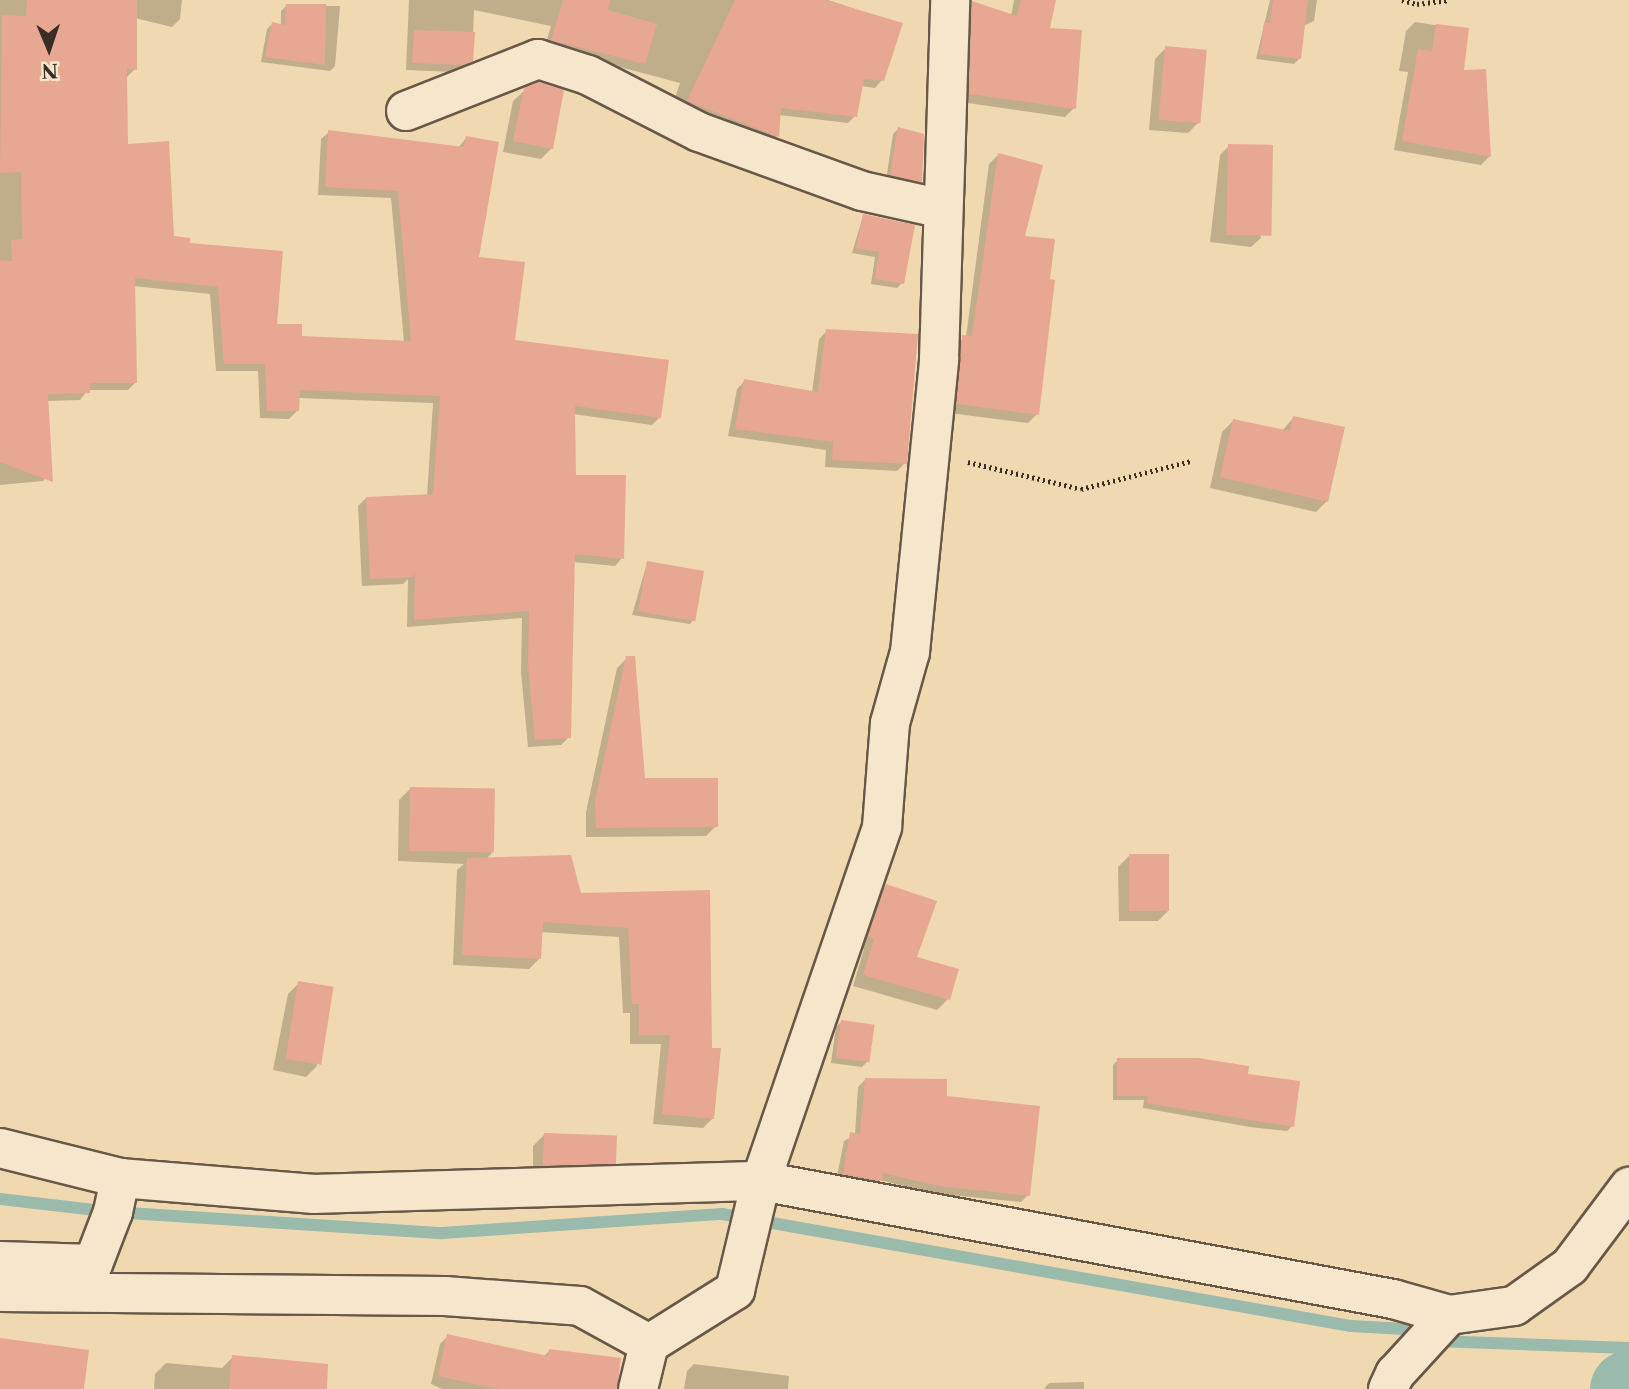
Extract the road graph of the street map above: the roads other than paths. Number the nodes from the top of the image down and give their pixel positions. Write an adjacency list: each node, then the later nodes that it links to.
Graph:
1 (950, 0): 3 (street)
2 (406, 111): 3 (street)
3 (943, 209): 6 (street)
4 (0, 1148): 5 (street)
5 (120, 1178): 6 (street); 8 (street)
6 (761, 1181): 10 (street); 11 (street)
7 (1629, 1187): 10 (street)
8 (0, 1261)
9 (0, 1292): 11 (street)
10 (1449, 1315): 12 (street)
11 (649, 1344): 13 (street)
12 (1391, 1381)
13 (638, 1389)

